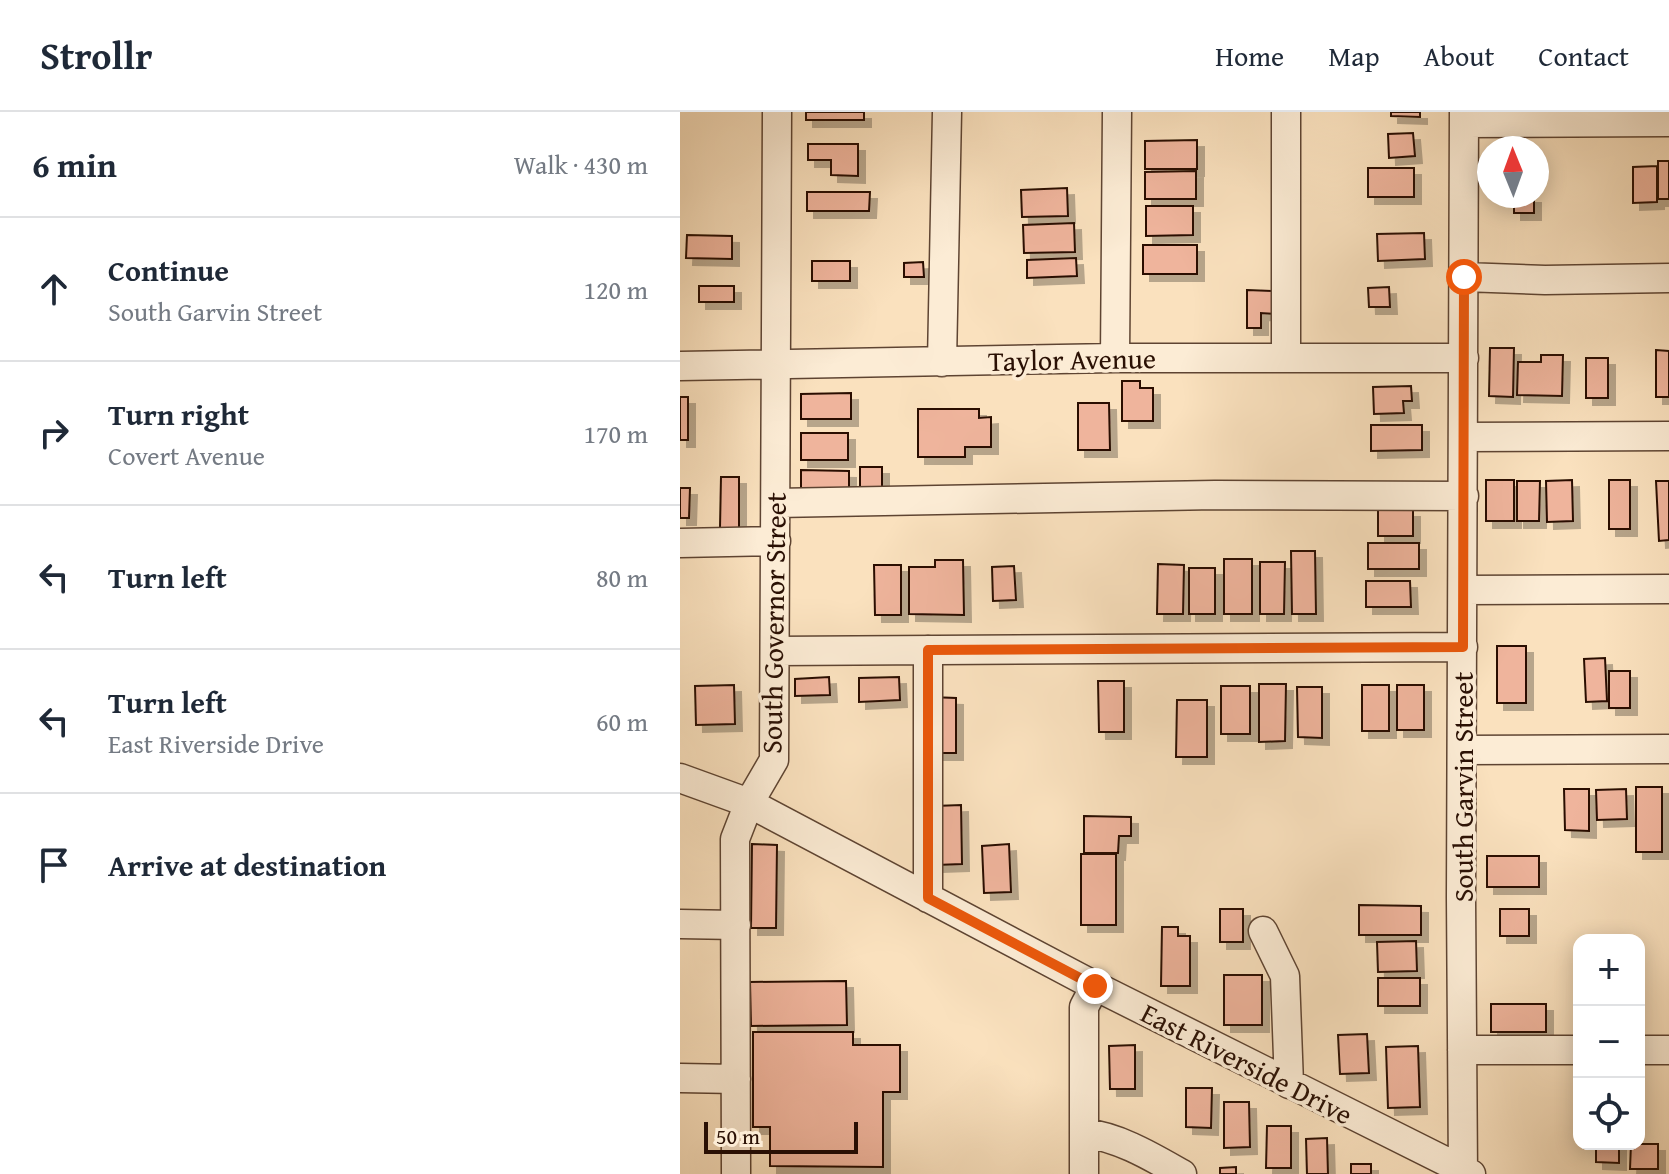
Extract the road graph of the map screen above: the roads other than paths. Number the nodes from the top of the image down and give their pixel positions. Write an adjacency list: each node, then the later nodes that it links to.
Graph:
1 (777, 112): 13 (street, South Governor Street)
2 (947, 112): 12 (street)
3 (1117, 112): 9 (street)
4 (1286, 112): 10 (street)
5 (1464, 118): 6 (street); 7 (street, South Garvin Street)
6 (1669, 122)
7 (1464, 277): 8 (street); 11 (street, South Garvin Street)
8 (1669, 278)
9 (1115, 358): 10 (street, Taylor Avenue); 12 (street, Taylor Avenue)
10 (1286, 358): 11 (street, Taylor Avenue)
11 (1464, 358): 16 (street, South Garvin Street)
12 (942, 362): 13 (street, Taylor Avenue)
13 (777, 365): 14 (street, Taylor Avenue); 18 (street, South Governor Street)
14 (680, 366)
15 (1669, 436): 16 (street)
16 (1464, 437): 17 (street, South Garvin Street)
17 (1464, 496): 18 (street); 22 (street, South Garvin Street)
18 (776, 503): 19 (street, South Governor Street)
19 (776, 541): 20 (street); 25 (street, South Governor Street)
20 (680, 543)
21 (1669, 589): 22 (street)
22 (1463, 590): 23 (street, South Garvin Street)
23 (1463, 647): 24 (street); 27 (street, South Garvin Street)
24 (928, 650): 25 (street); 30 (street)
25 (775, 651): 29 (street, South Governor Street)
26 (1669, 749): 27 (street)
27 (1463, 750): 35 (street, South Garvin Street)
28 (680, 778): 29 (street, East Riverside Drive)
29 (749, 803): 30 (street, East Riverside Drive); 32 (street, South Governor Street)
30 (928, 898): 34 (street, East Riverside Drive)
31 (680, 924): 32 (street)
32 (736, 925): 40 (street, South Governor Street)
33 (1263, 931): 41 (street)
34 (1095, 986): 41 (street, East Riverside Drive); 42 (street)
35 (1462, 1050): 36 (street); 43 (street, South Garvin Street)
36 (1573, 1050)
37 (1645, 1050): 38 (street)
38 (1669, 1050)
39 (680, 1078): 40 (street)
40 (736, 1079): 44 (street, South Governor Street)
41 (1289, 1084): 43 (street, East Riverside Drive)
42 (1084, 1133): 45 (street); 46 (street)
43 (1466, 1173)
44 (736, 1174)
45 (1084, 1174)
46 (1182, 1174)

